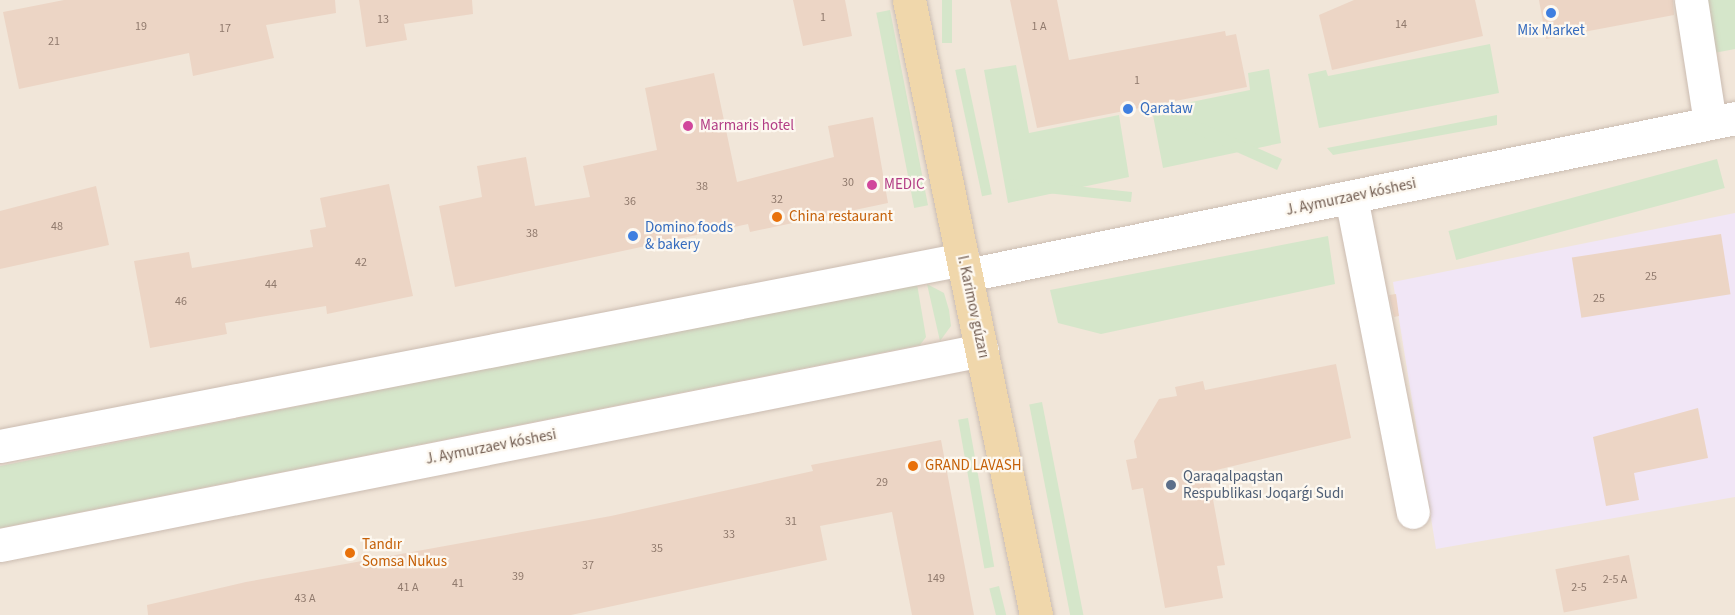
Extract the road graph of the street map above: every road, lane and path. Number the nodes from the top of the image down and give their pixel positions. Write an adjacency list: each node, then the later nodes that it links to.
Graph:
1 (909, 0): 5 (main road, I. Karimov gúzarı)
2 (1691, 0): 3 (street)
3 (1723, 121): 4 (street, J. Aymurzaev kóshesi)
4 (1351, 197): 5 (street, J. Aymurzaev kóshesi); 8 (street)
5 (965, 267): 6 (main road, I. Karimov gúzarı); 7 (street, J. Aymurzaev kóshesi)
6 (982, 350): 9 (street, J. Aymurzaev kóshesi); 10 (main road, I. Karimov gúzarı)
7 (0, 446)
8 (1413, 512)
9 (0, 545)
10 (1036, 615)

